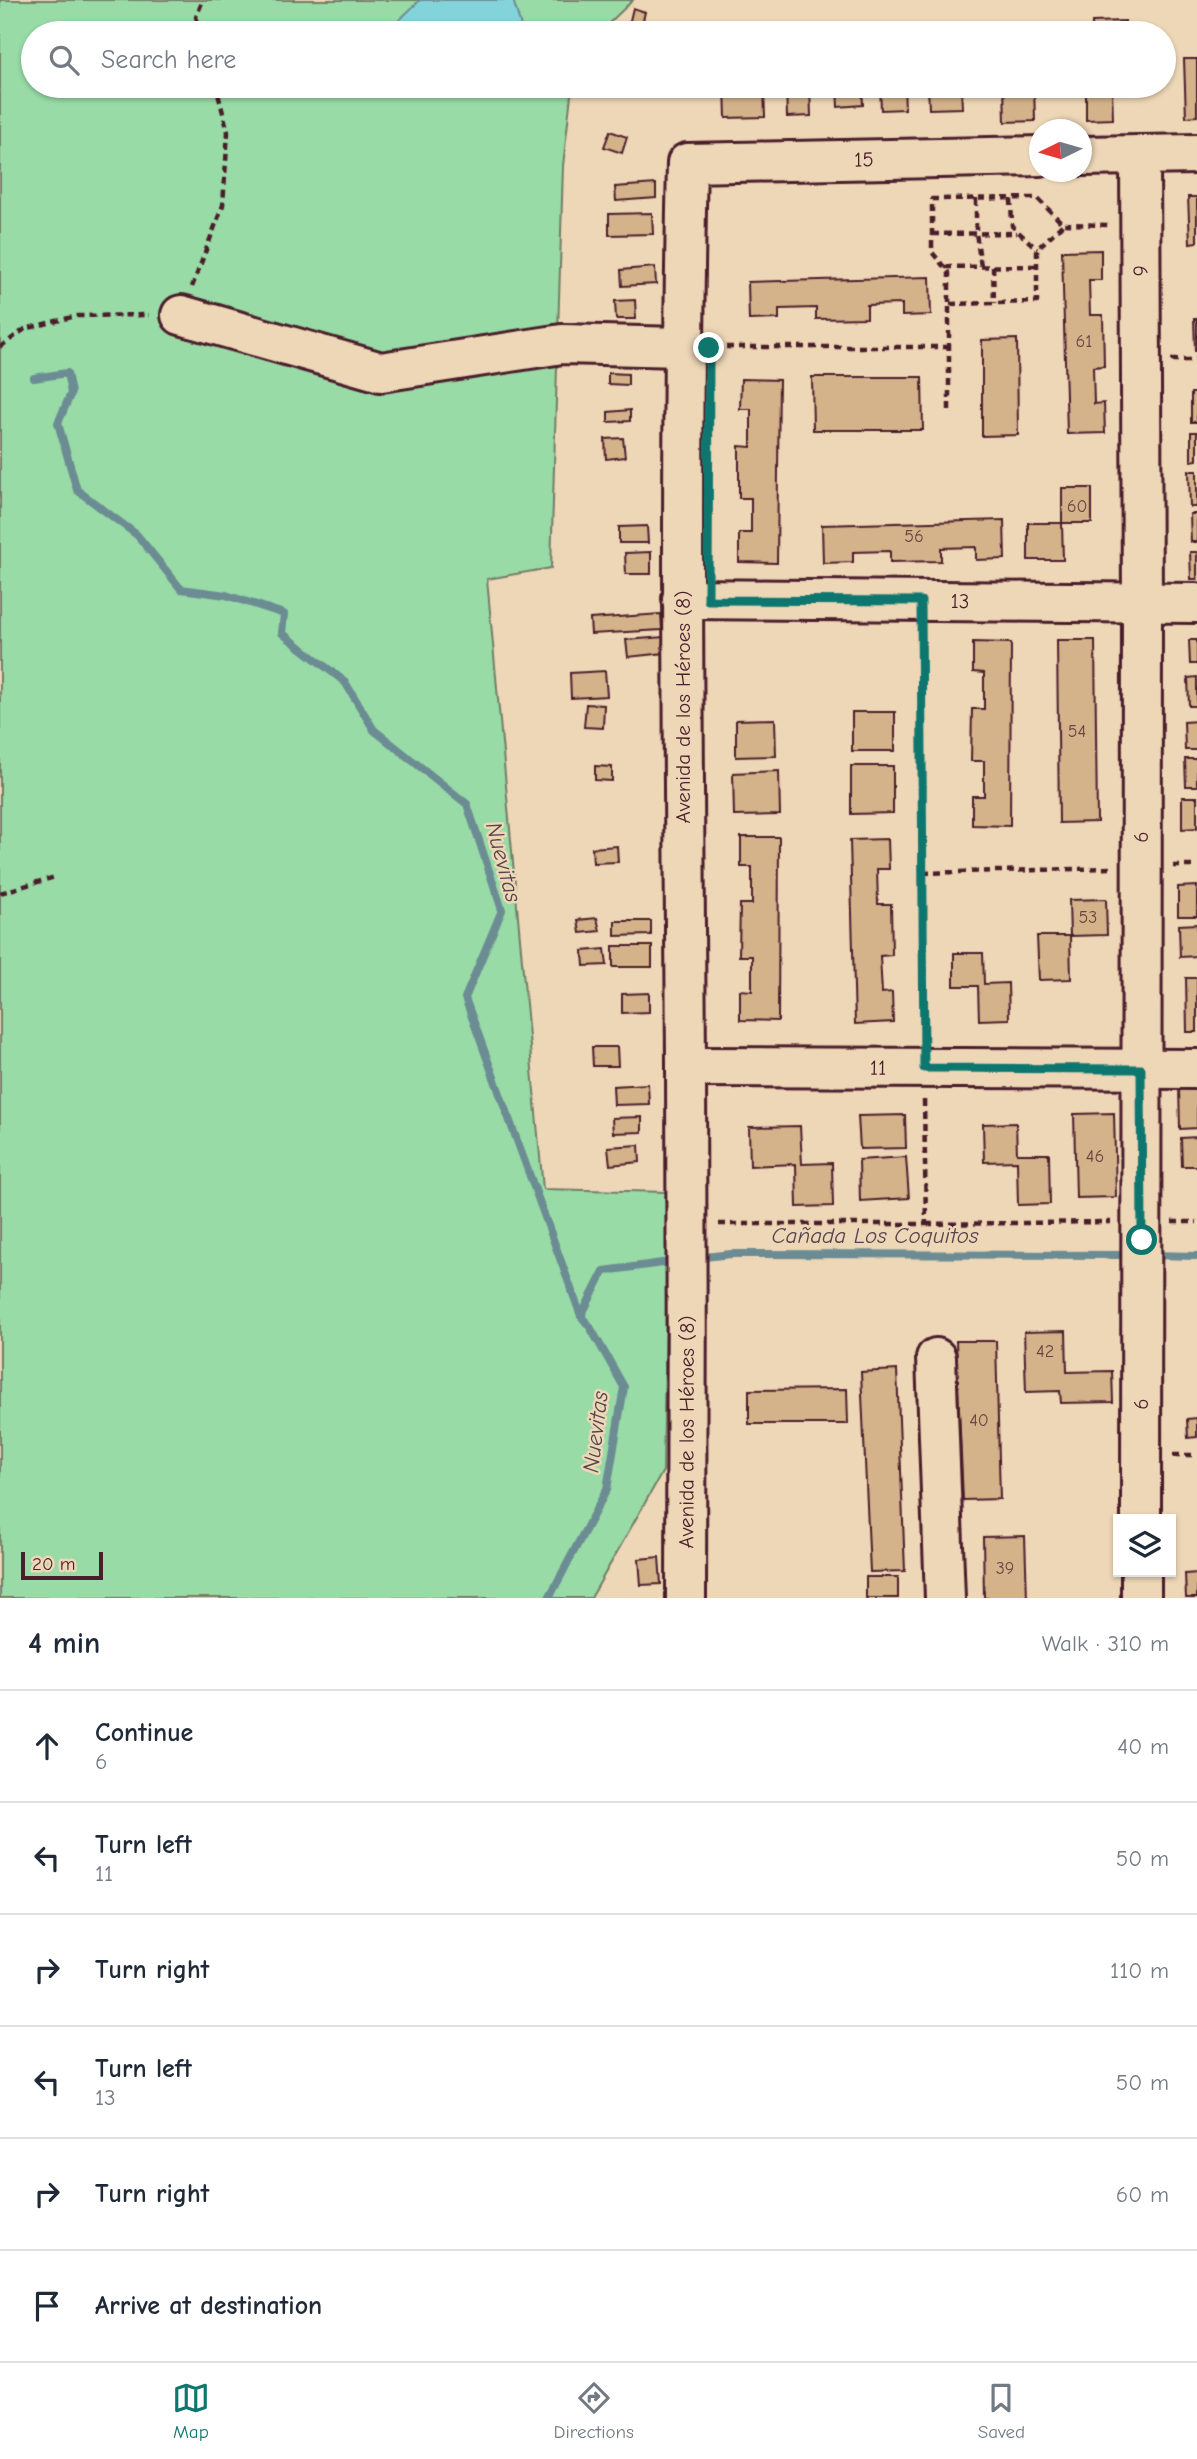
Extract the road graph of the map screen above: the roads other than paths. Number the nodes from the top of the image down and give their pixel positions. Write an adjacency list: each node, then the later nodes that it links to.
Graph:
1 (1197, 154): 2 (street)
2 (1140, 155): 4 (street); 9 (street, 6)
3 (1029, 156): 5 (street, 15)
4 (1092, 156)
5 (687, 163): 7 (street, Avenida de los Héroes (8))
6 (181, 315): 7 (street)
7 (696, 347): 8 (street, Avenida de los Héroes (8))
8 (682, 599): 9 (street, 13); 11 (street, Avenida de los Héroes (8))
9 (1142, 603): 10 (street, 13); 12 (street, 6)
10 (1197, 603)
11 (686, 1067): 12 (street, 11); 17 (street, Avenida de los Héroes (8))
12 (1141, 1069): 13 (street, 11); 15 (street, 6)
13 (1197, 1069)
14 (936, 1358): 18 (street)
15 (1141, 1514)
16 (1141, 1577): 19 (street)
17 (687, 1598)
18 (945, 1598)
19 (1141, 1598)

